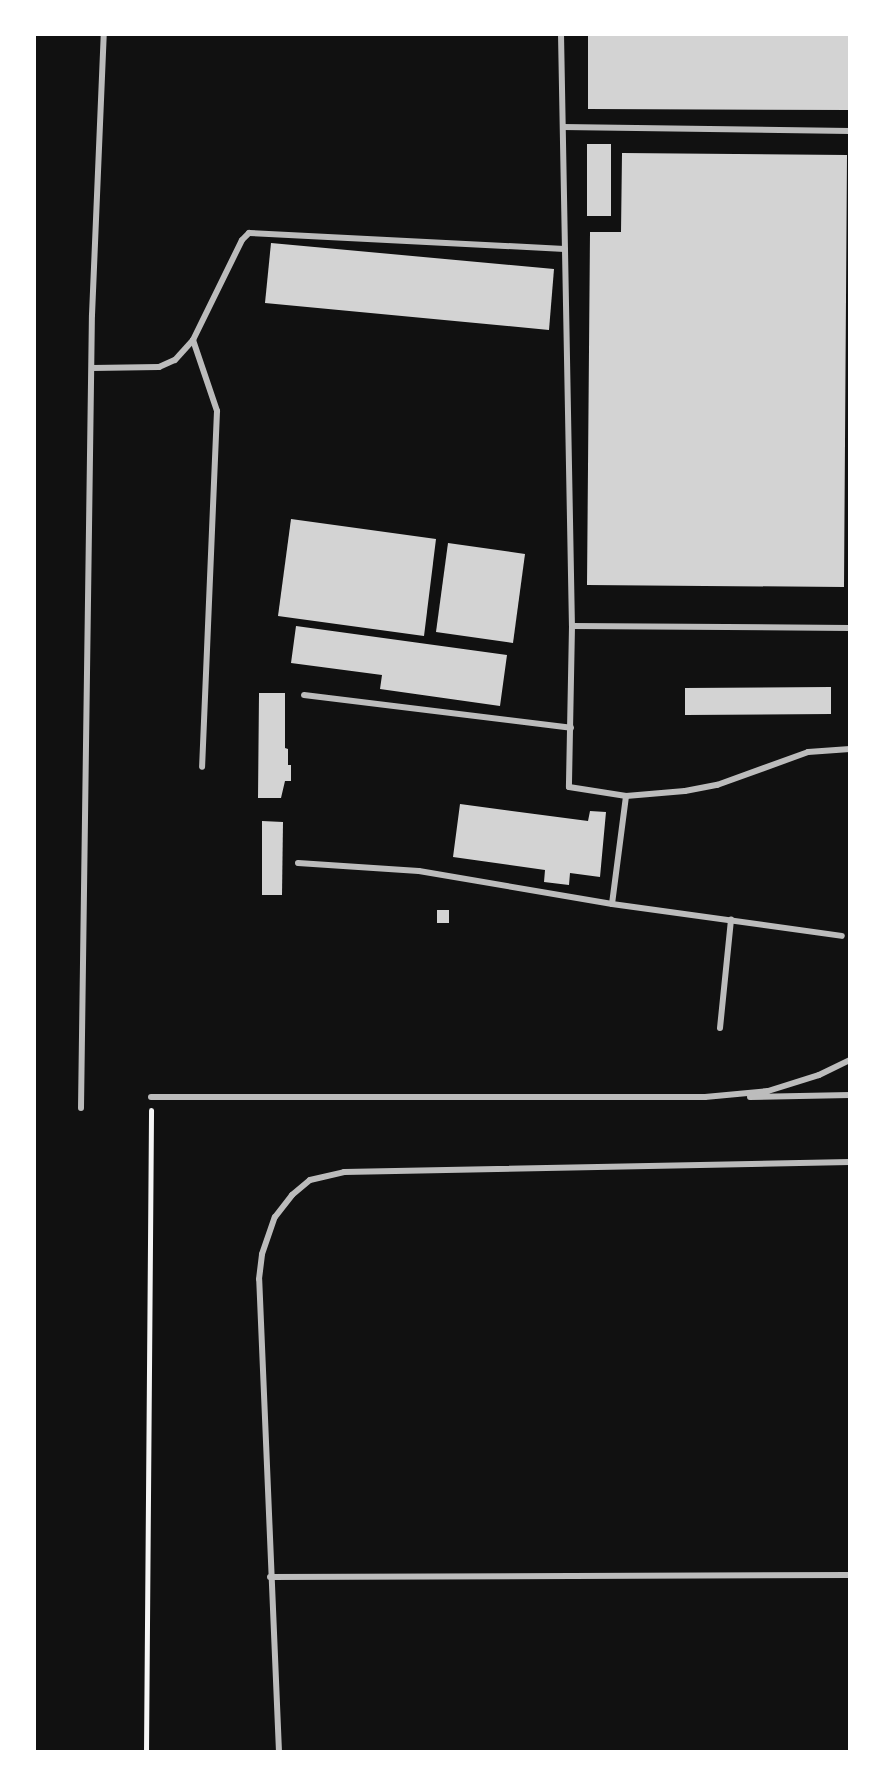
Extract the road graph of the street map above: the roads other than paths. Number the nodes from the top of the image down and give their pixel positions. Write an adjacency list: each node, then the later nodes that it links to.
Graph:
1 (104, 34): 7 (lane)
2 (561, 34): 3 (lane)
3 (563, 127): 4 (lane); 5 (lane)
4 (850, 131)
5 (565, 249): 6 (lane); 8 (lane)
6 (193, 340): 7 (lane); 13 (lane)
7 (92, 368): 24 (lane)
8 (572, 626): 9 (lane); 11 (lane)
9 (850, 628)
10 (304, 695): 11 (lane)
11 (571, 728): 14 (lane)
12 (850, 749): 14 (lane)
13 (202, 767)
14 (626, 796): 16 (lane)
15 (298, 863): 16 (lane)
16 (612, 904): 17 (lane)
17 (731, 920): 18 (lane); 19 (lane)
18 (842, 936)
19 (720, 1028)
20 (850, 1060): 23 (lane)
21 (850, 1095): 23 (lane)
22 (151, 1097): 23 (lane)
23 (705, 1097)
24 (81, 1108)
25 (850, 1162): 27 (lane)
26 (850, 1575): 27 (lane)
27 (270, 1577): 28 (lane)
28 (279, 1752)

